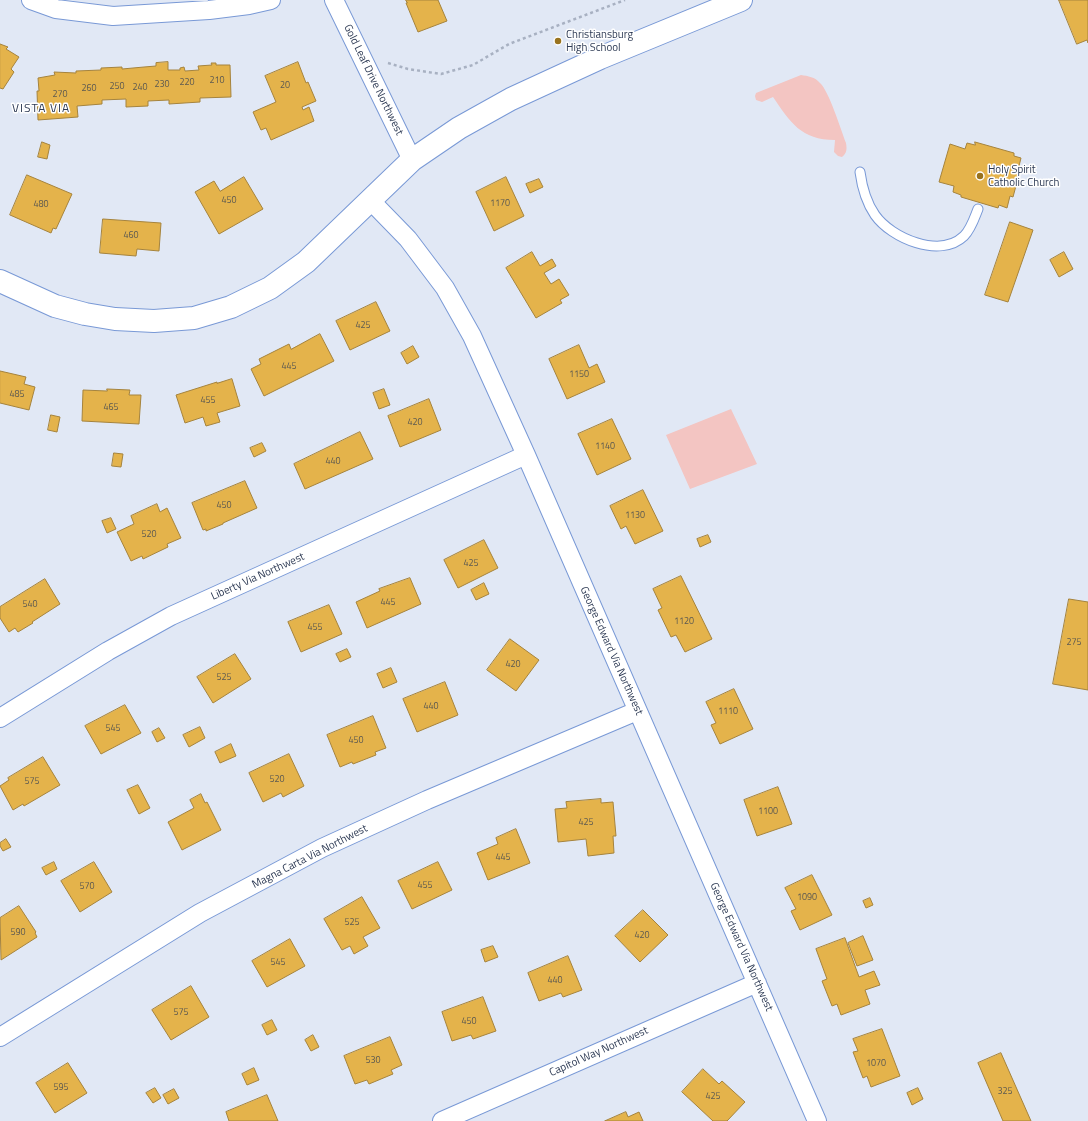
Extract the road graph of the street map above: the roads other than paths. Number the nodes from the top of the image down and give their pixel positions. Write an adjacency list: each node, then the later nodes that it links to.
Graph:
1 (31, 0): 2 (street)
2 (271, 0)
3 (334, 0): 5 (street, Gold Leaf Drive Northwest)
4 (741, 0): 5 (street)
5 (412, 160): 7 (street)
6 (860, 172): 8 (lane)
7 (371, 201): 9 (street); 10 (street, George Edward Via Northwest)
8 (978, 209)
9 (0, 281)
10 (526, 455): 11 (street, George Edward Via Northwest); 12 (street, Liberty Via Northwest)
11 (637, 711): 13 (street, George Edward Via Northwest); 14 (street, Magna Carta Via Northwest)
12 (0, 718)
13 (757, 982): 15 (street, Capitol Way Northwest); 16 (street, George Edward Via Northwest)
14 (0, 1037)
15 (442, 1121)
16 (817, 1121)

